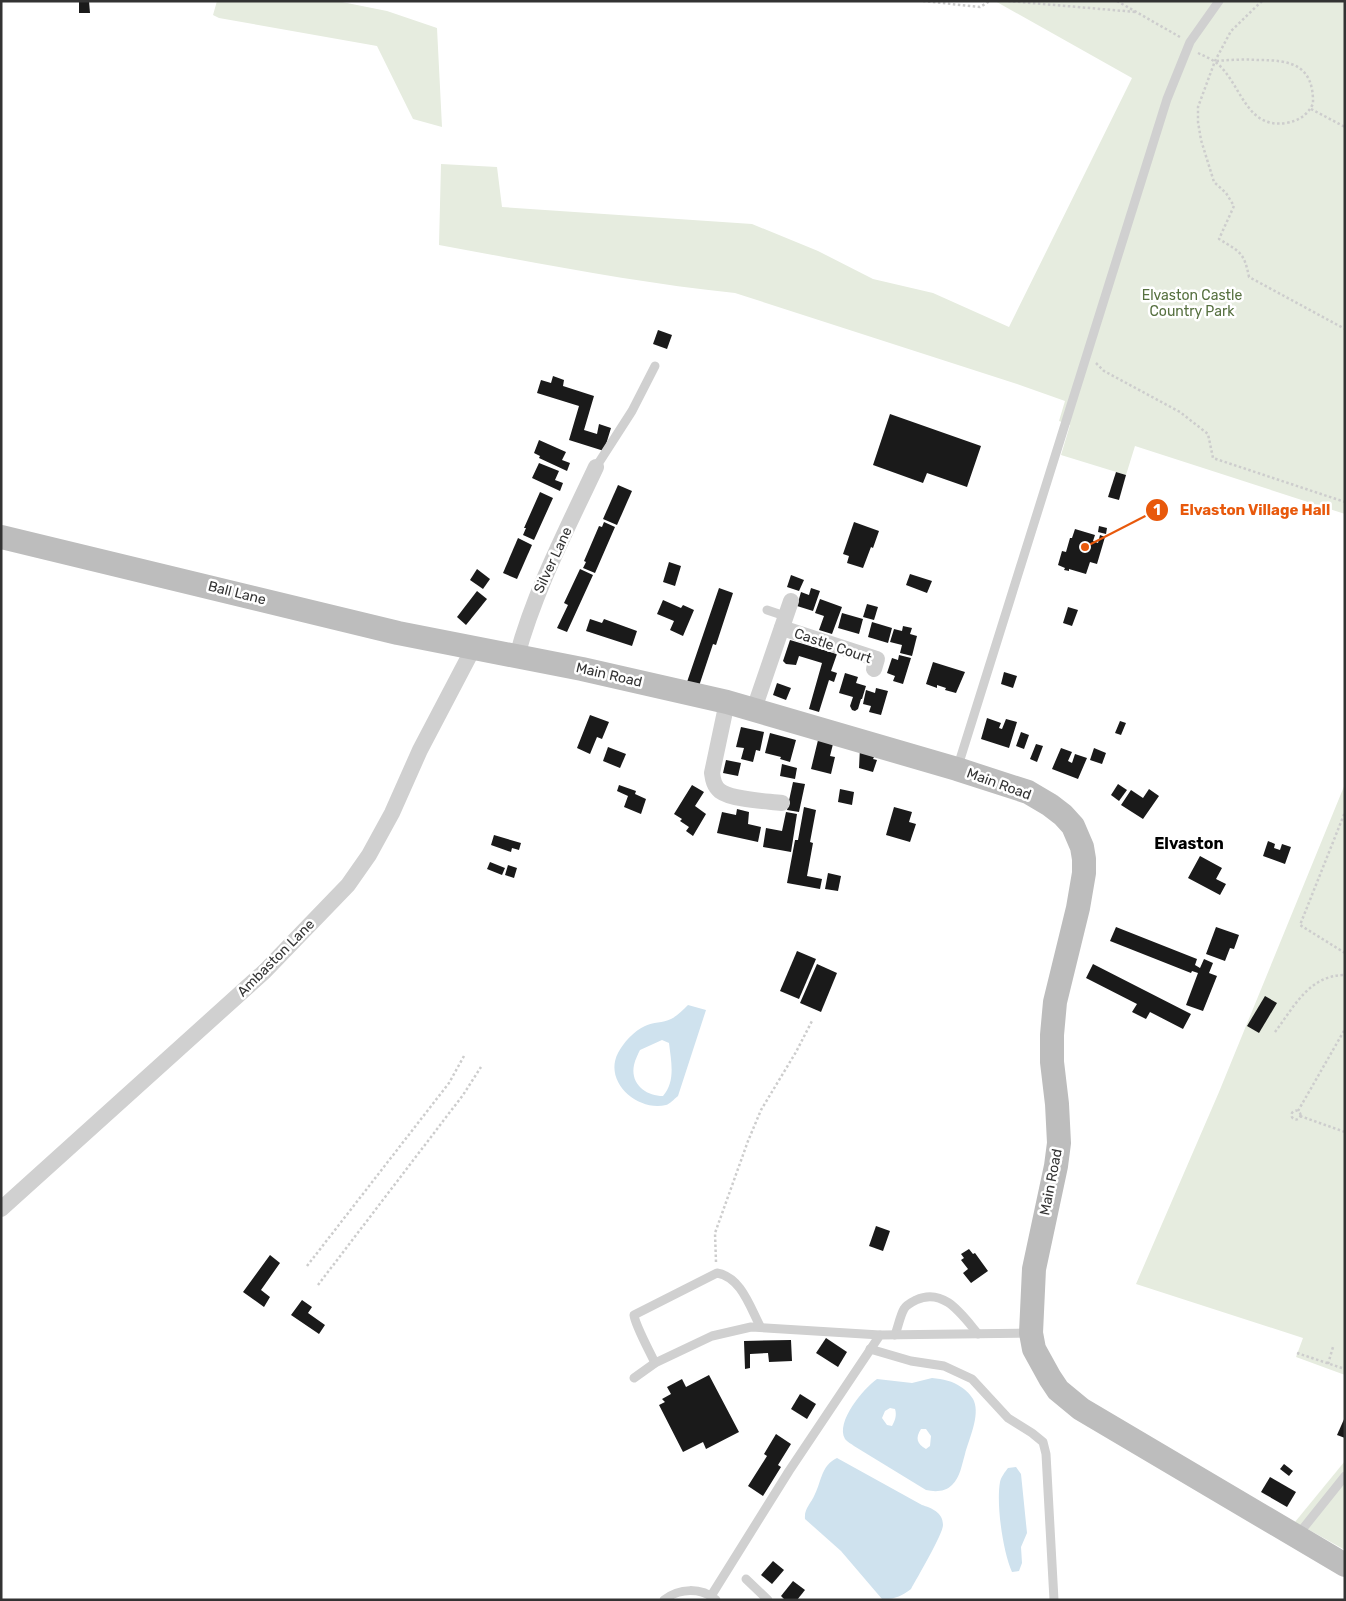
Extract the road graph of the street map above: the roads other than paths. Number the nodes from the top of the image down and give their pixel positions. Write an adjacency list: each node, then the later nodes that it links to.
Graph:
1 (1219, 1): 12 (lane)
2 (655, 366): 3 (lane)
3 (596, 467): 8 (street, Silver Lane)
4 (1, 537): 7 (main road, Ball Lane)
5 (768, 610): 6 (lane)
6 (786, 615): 9 (street, Castle Court); 11 (street, Castle Court)
7 (474, 647): 8 (main road, Main Road); 14 (street, Ambaston Lane)
8 (517, 656): 10 (main road, Main Road)
9 (874, 669)
10 (728, 702): 11 (main road, Main Road); 13 (street)
11 (754, 709): 12 (main road, Main Road)
12 (957, 769): 16 (main road, Main Road)
13 (782, 803)
14 (1, 1209)
15 (760, 1326): 18 (lane); 21 (lane); 21 (lane)
16 (1031, 1333): 17 (lane); 24 (main road, Main Road)
17 (978, 1334): 19 (lane); 19 (lane)
18 (880, 1335): 19 (lane); 20 (lane)
19 (895, 1335)
20 (870, 1349): 27 (lane); 30 (lane)
21 (655, 1363): 22 (lane)
22 (634, 1378)
23 (1345, 1476): 24 (lane)
24 (1297, 1536): 25 (main road, Main Road)
25 (1345, 1565)
26 (746, 1579): 29 (lane)
27 (714, 1598): 28 (lane)
28 (664, 1600)
29 (768, 1600)
30 (1054, 1600)

